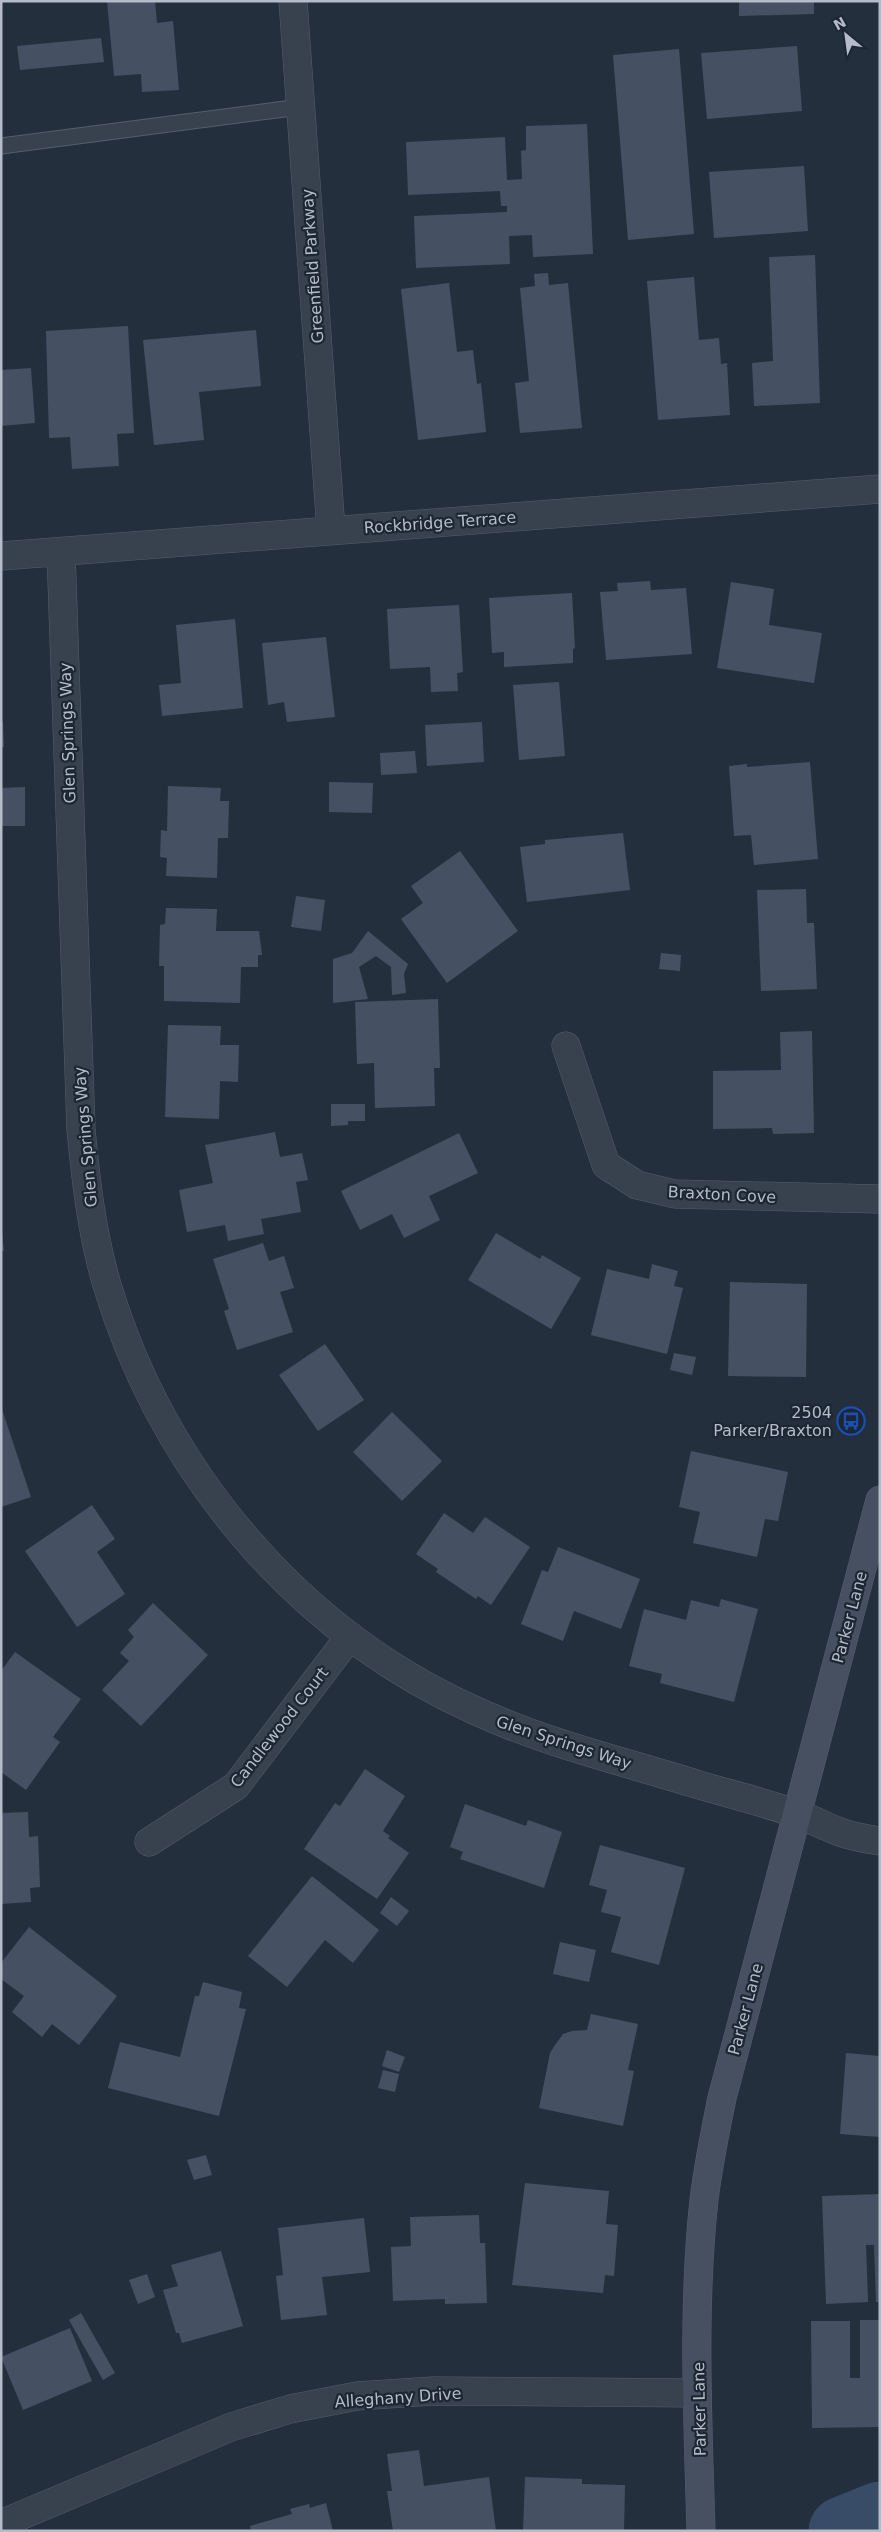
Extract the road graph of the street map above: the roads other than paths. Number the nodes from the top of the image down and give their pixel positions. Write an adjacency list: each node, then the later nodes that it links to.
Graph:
1 (293, 1): 2 (street, Greenfield Parkway)
2 (300, 107): 3 (lane); 5 (street, Greenfield Parkway)
3 (1, 146)
4 (880, 488): 5 (street, Rockbridge Terrace)
5 (332, 530): 6 (street, Rockbridge Terrace)
6 (61, 552): 7 (street, Rockbridge Terrace); 11 (street, Glen Springs Way)
7 (1, 556)
8 (566, 1046): 9 (street, Braxton Cove)
9 (880, 1200)
10 (880, 1500): 12 (street, Parker Lane)
11 (350, 1636): 12 (street, Glen Springs Way); 14 (street, Candlewood Court)
12 (796, 1814): 13 (street, Glen Springs Way); 15 (street, Parker Lane)
13 (880, 1841)
14 (149, 1842)
15 (697, 2393): 16 (street, Alleghany Drive); 17 (street, Parker Lane)
16 (1, 2524)
17 (701, 2531)

